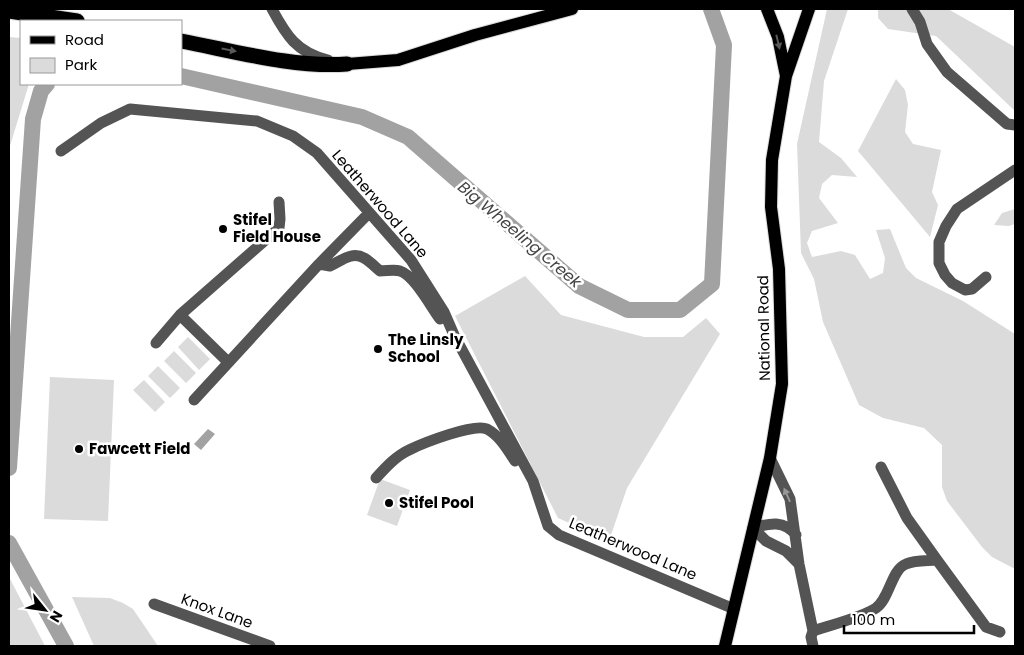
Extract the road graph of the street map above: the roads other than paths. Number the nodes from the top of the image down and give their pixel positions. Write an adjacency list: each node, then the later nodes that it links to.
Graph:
1 (272, 9): 9 (street)
2 (572, 9): 9 (main road)
3 (767, 9): 10 (main road, one-way to 10)
4 (809, 9): 10 (main road, National Road)
5 (912, 9): 11 (street)
6 (9, 11): 7 (highway)
7 (70, 20)
8 (182, 41): 9 (highway, one-way to 9)
9 (347, 64)
10 (786, 76): 23 (main road, National Road)
11 (1015, 125)
12 (61, 151): 15 (street, Leatherwood Lane)
13 (1015, 170): 17 (street)
14 (279, 202): 18 (street)
15 (369, 213): 16 (street); 19 (street, Leatherwood Lane)
16 (320, 264): 19 (street); 21 (street)
17 (986, 277)
18 (180, 315): 20 (street); 21 (street)
19 (454, 335): 26 (street, Leatherwood Lane)
20 (156, 343)
21 (228, 362): 22 (street)
22 (194, 400)
23 (770, 458): 27 (main road, National Road); 28 (street, one-way to 23)
24 (881, 466): 30 (street)
25 (376, 478): 26 (street)
26 (538, 496): 33 (street, Leatherwood Lane)
27 (754, 528): 28 (street); 29 (street); 33 (main road, National Road)
28 (796, 535): 29 (street); 31 (street)
29 (770, 544): 31 (street)
30 (936, 560): 34 (street); 35 (street)
31 (799, 564): 34 (street)
32 (154, 604): 36 (street, Knox Lane)
33 (734, 609): 37 (main road, National Road)
34 (813, 631): 38 (street)
35 (1000, 632)
36 (262, 645)
37 (725, 646)
38 (812, 646)

